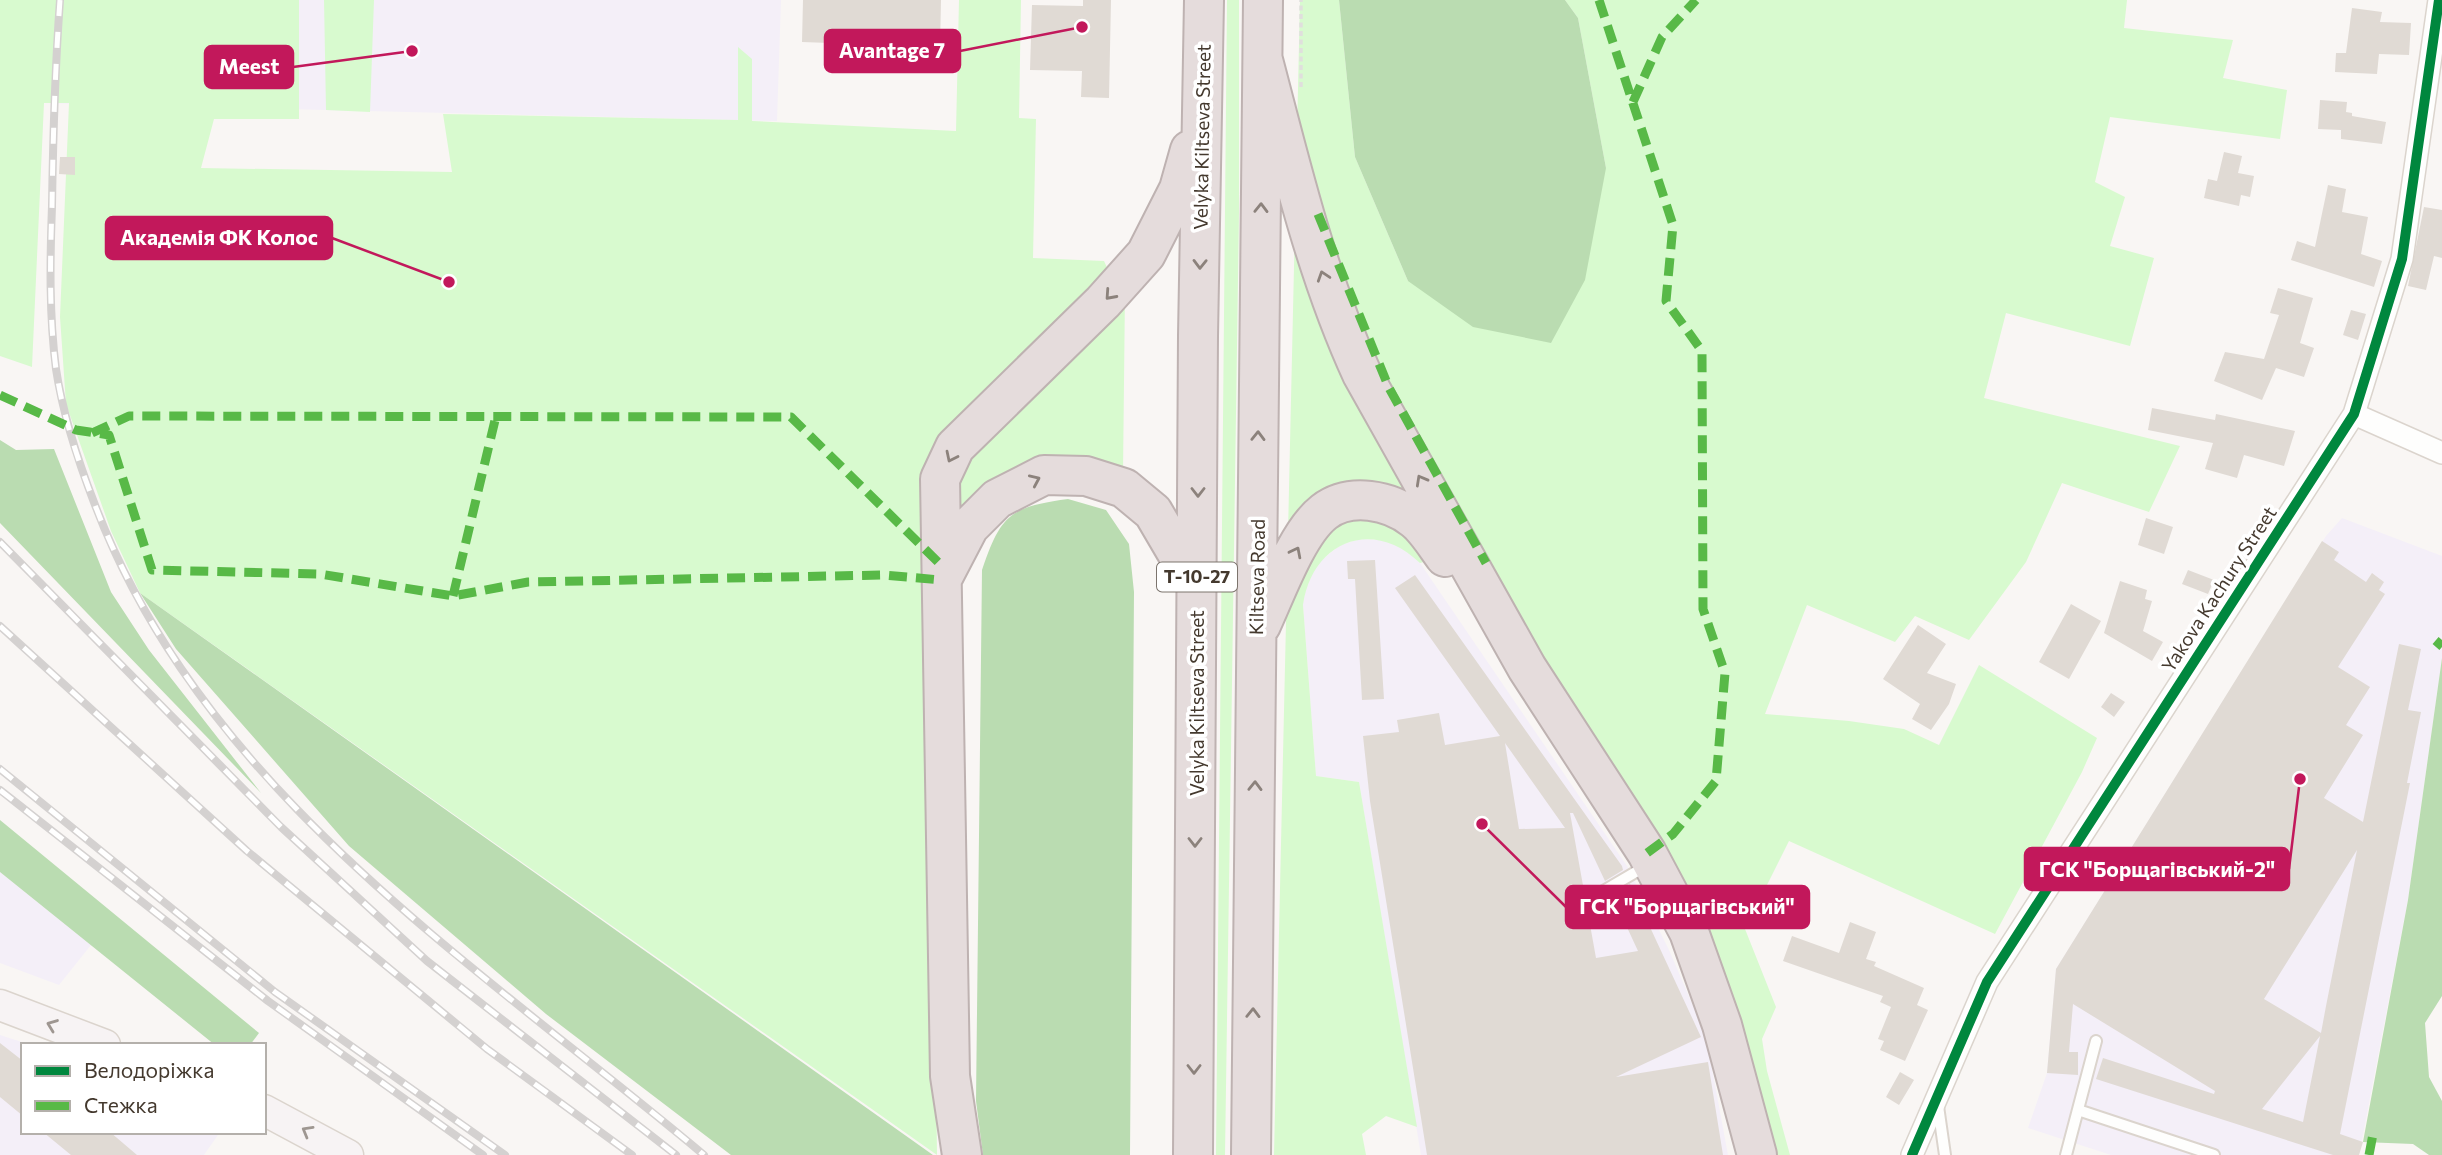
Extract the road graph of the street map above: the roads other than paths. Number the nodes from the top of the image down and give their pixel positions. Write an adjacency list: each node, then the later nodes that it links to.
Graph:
1 (1204, 0): 5 (highway, Velyka Kiltseva Street / Т-10-27)
2 (1263, 0): 4 (highway, Kiltseva Road / Т-10-27)
3 (2439, 0): 6 (street, Yakova Kachury Street)
4 (1263, 60): 10 (highway, Kiltseva Road / Т-10-27, one-way to 4); 11 (highway, one-way to 4)
5 (1203, 104): 8 (highway, one-way to 8); 9 (highway, Velyka Kiltseva Street / Т-10-27, one-way to 9)
6 (2354, 414): 7 (street); 17 (street, Yakova Kachury Street)
7 (2442, 453)
8 (941, 580): 9 (highway, one-way to 9); 21 (highway)
9 (1197, 588): 22 (highway, Velyka Kiltseva Street / Т-10-27, one-way to 22)
10 (1256, 636): 11 (highway, one-way to 11); 23 (highway, Kiltseva Road / Т-10-27, one-way to 10)
11 (1527, 668): 12 (highway)
12 (1652, 862): 13 (lane); 24 (highway)
13 (1600, 893)
14 (0, 1005): 16 (main road, one-way to 14)
15 (2096, 1041): 18 (lane)
16 (100, 1043)
17 (1937, 1098): 25 (street, Yakova Kachury Street); 26 (lane)
18 (2078, 1110): 27 (lane); 28 (lane)
19 (266, 1111): 20 (main road, one-way to 19)
20 (348, 1155)
21 (962, 1155)
22 (1193, 1155)
23 (1251, 1155)
24 (1757, 1155)
25 (1912, 1155)
26 (1945, 1155)
27 (2066, 1155)
28 (2214, 1155)

